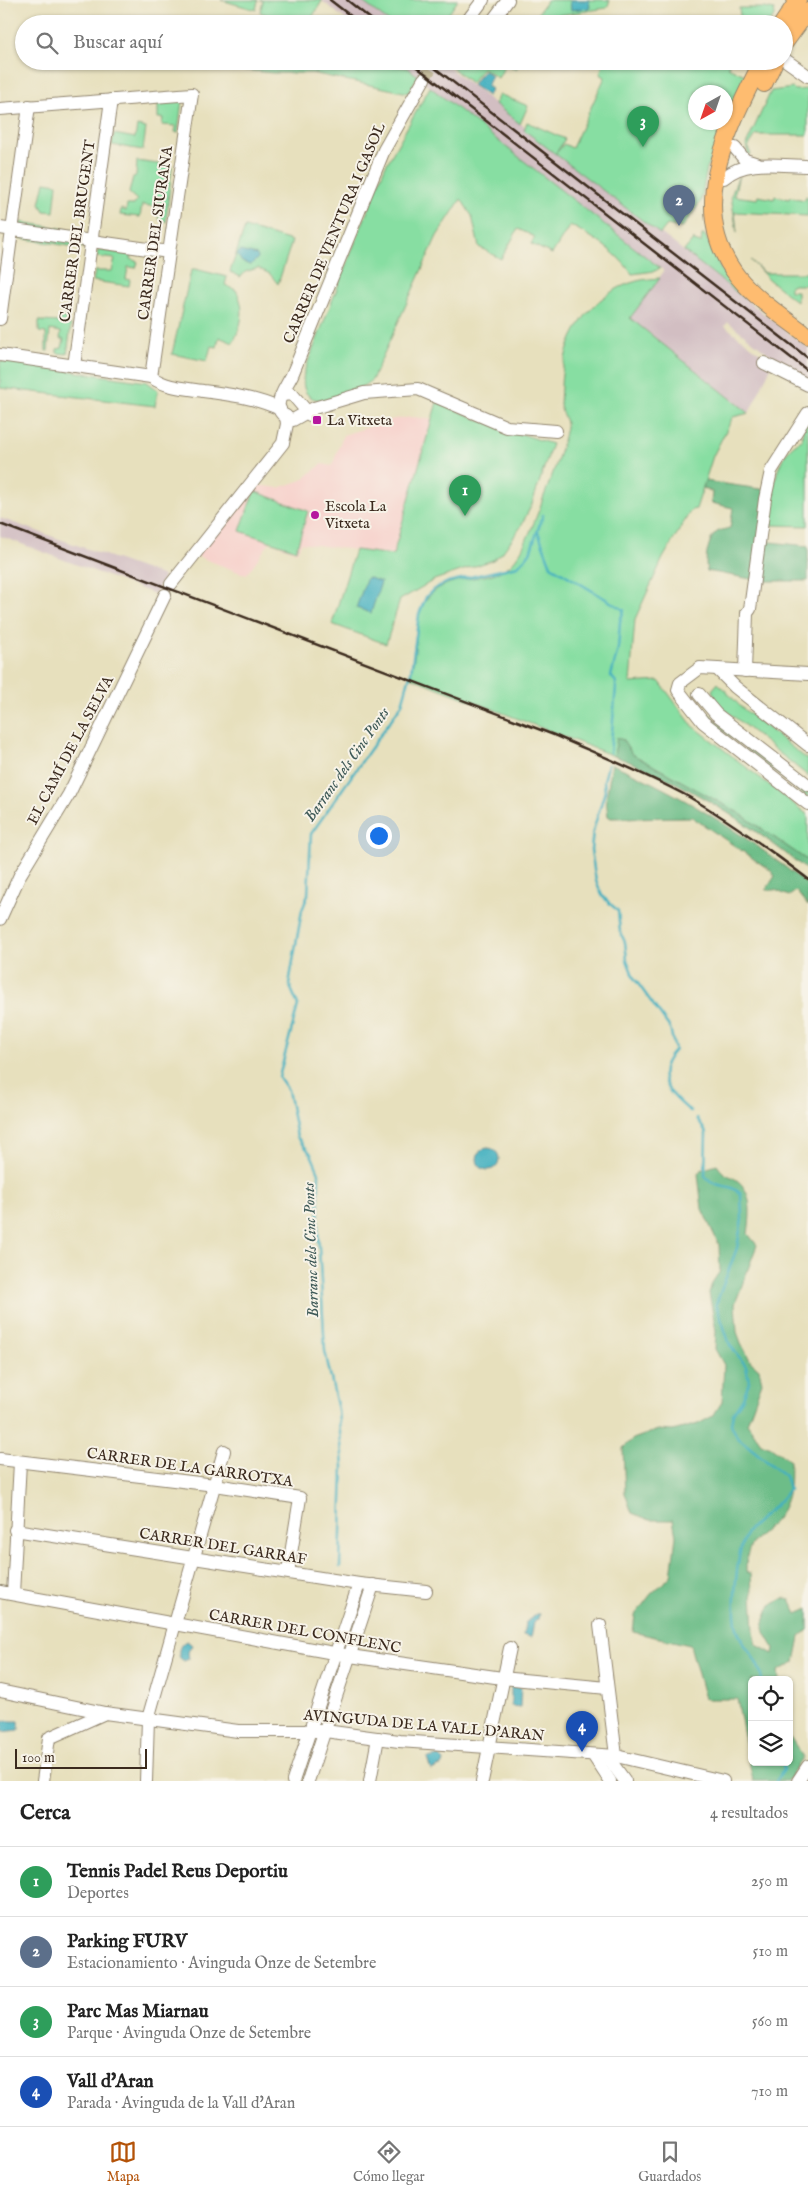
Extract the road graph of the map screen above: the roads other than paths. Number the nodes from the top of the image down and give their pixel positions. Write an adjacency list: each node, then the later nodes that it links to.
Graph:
1 (483, 0): 5 (street)
2 (508, 0): 6 (street)
3 (798, 0): 7 (main road)
4 (808, 11): 8 (main road)
5 (472, 15)
6 (497, 15)
7 (786, 15)
8 (793, 32)
9 (793, 66): 12 (street)
10 (758, 70): 26 (main road)
11 (771, 70): 17 (main road)
12 (808, 76)
13 (424, 79): 32 (street, CARRER DE VENTURA I GASOL)
14 (111, 100): 15 (street); 22 (street, CARRER DEL BRUGENT); 23 (street, CARRER DEL SIURANA)
15 (29, 106): 16 (street); 21 (street)
16 (0, 109)
17 (735, 148): 18 (street); 20 (main road)
18 (763, 165): 19 (street); 20 (street)
19 (808, 166)
20 (724, 178): 25 (main road)
21 (6, 229): 22 (street); 24 (street)
22 (92, 240): 23 (street); 29 (street, CARRER DEL BRUGENT)
23 (169, 252): 30 (street, CARRER DEL SIURANA)
24 (0, 319)
25 (808, 322)
26 (808, 336)
27 (0, 355): 29 (street)
28 (764, 363): 31 (street)
29 (74, 366): 30 (street)
30 (151, 377): 32 (street)
31 (808, 385)
32 (298, 409): 34 (street); 35 (street, CARRER DE VENTURA I GASOL)
33 (808, 413): 37 (street)
34 (556, 431)
35 (283, 443): 45 (street, EL CAMÍ DE LA SELVA)
36 (717, 670): 37 (street); 39 (street); 42 (street)
37 (745, 671): 38 (street)
38 (808, 674)
39 (687, 678): 40 (street); 41 (street)
40 (699, 694): 41 (street); 43 (street)
41 (685, 699): 44 (street)
42 (808, 745)
43 (808, 785)
44 (808, 804)
45 (0, 920)
46 (224, 1451): 49 (street)
47 (0, 1459): 48 (street, CARRER DE LA GARROTXA)
48 (20, 1462): 49 (street, CARRER DE LA GARROTXA); 50 (street)
49 (215, 1485): 51 (street); 52 (street, CARRER DE LA GARROTXA)
50 (15, 1530): 51 (street, CARRER DEL GARRAF); 56 (street)
51 (193, 1557): 52 (street, CARRER DEL GARRAF); 57 (street)
52 (288, 1572): 53 (street, CARRER DEL GARRAF)
53 (359, 1584): 54 (street, CARRER DEL GARRAF); 60 (street)
54 (373, 1585): 55 (street, CARRER DEL GARRAF); 61 (street)
55 (426, 1591)
56 (6, 1593): 57 (street, CARRER DEL CONFLENC)
57 (174, 1625): 60 (street, CARRER DEL CONFLENC); 66 (street)
58 (600, 1625): 63 (street)
59 (510, 1648): 62 (street)
60 (336, 1654): 61 (street, CARRER DEL CONFLENC); 67 (street)
61 (350, 1656): 62 (street, CARRER DEL CONFLENC); 68 (street)
62 (502, 1678): 63 (street, CARRER DEL CONFLENC); 70 (street)
63 (608, 1688): 72 (street)
64 (0, 1691): 65 (street, AVINGUDA DE LA VALL D'ARAN)
65 (104, 1713): 66 (street, AVINGUDA DE LA VALL D'ARAN); 74 (street)
66 (148, 1719): 67 (street, AVINGUDA DE LA VALL D'ARAN); 75 (street)
67 (310, 1731): 68 (street, AVINGUDA DE LA VALL D'ARAN); 76 (street)
68 (325, 1731): 69 (street, AVINGUDA DE LA VALL D'ARAN); 77 (street)
69 (378, 1738): 70 (street, AVINGUDA DE LA VALL D'ARAN); 78 (street)
70 (488, 1747): 71 (street, AVINGUDA DE LA VALL D'ARAN); 79 (street)
71 (593, 1755): 72 (street, AVINGUDA DE LA VALL D'ARAN); 80 (street)
72 (612, 1756): 81 (street); 82 (street, AVINGUDA DE LA VALL D'ARAN)
73 (808, 1766): 83 (street)
74 (43, 1781)
75 (146, 1781)
76 (293, 1781)
77 (308, 1781)
78 (370, 1781)
79 (482, 1781)
80 (610, 1781)
81 (625, 1781)
82 (723, 1781)
83 (798, 1781)

